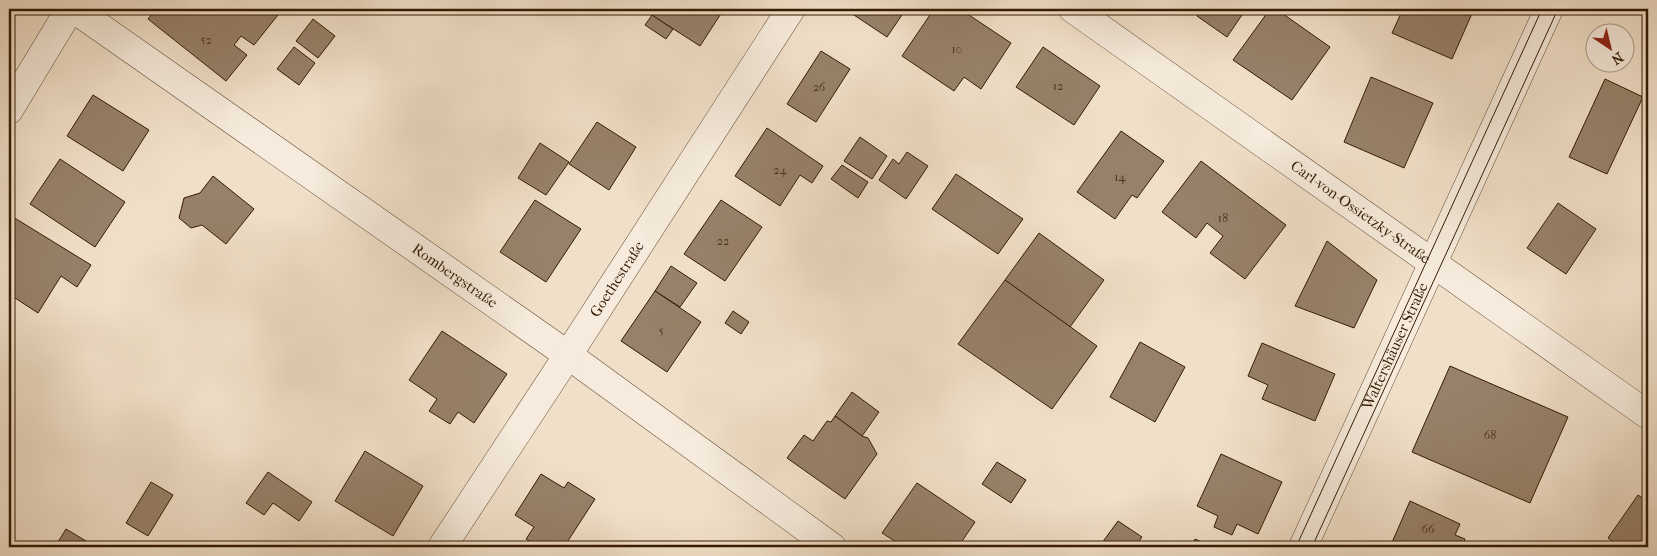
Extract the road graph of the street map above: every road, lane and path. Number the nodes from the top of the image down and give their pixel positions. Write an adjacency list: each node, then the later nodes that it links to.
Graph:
1 (70, 9): 6 (street)
2 (74, 9): 8 (street, Rombergstraße)
3 (791, 9): 8 (street, Goethestraße)
4 (1073, 9): 7 (street, Carl-von-Ossietzky-Straße)
5 (1549, 9): 7 (street, Waltershäuser Straße)
6 (9, 110)
7 (1433, 263): 9 (street, Carl-von-Ossietzky-Straße); 12 (street, Waltershäuser Straße)
8 (568, 355): 10 (street, Goethestraße); 11 (street, Rombergstraße)
9 (1644, 412)
10 (442, 547)
11 (832, 547)
12 (1304, 547)

